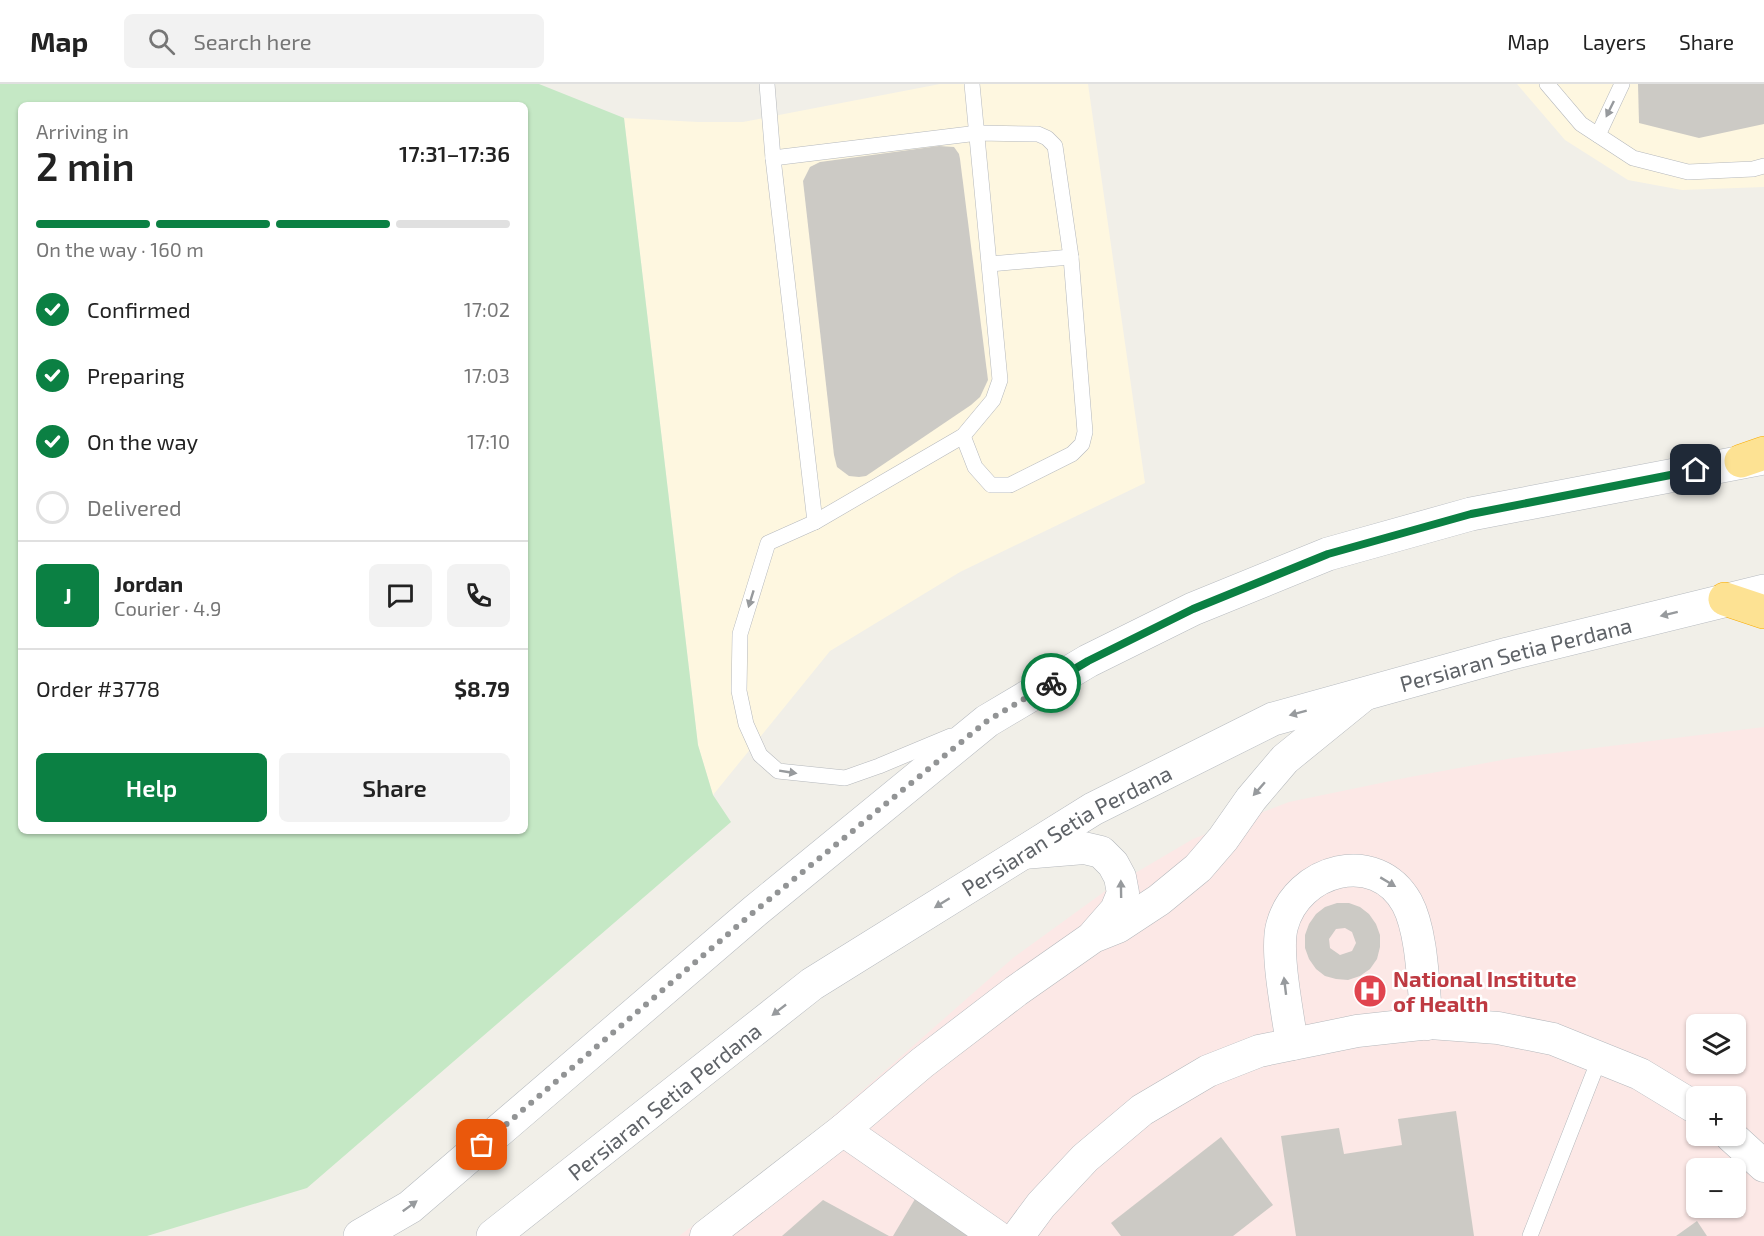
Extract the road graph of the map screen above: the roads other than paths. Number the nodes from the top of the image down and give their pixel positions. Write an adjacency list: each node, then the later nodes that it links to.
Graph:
1 (767, 84): 7 (lane)
2 (972, 84): 5 (lane)
3 (1547, 84): 6 (lane)
4 (1622, 84): 6 (lane, one-way to 6)
5 (978, 133): 7 (lane); 9 (lane); 10 (lane)
6 (1598, 135): 8 (lane)
7 (773, 158): 13 (lane)
8 (1764, 166)
9 (1071, 257): 10 (lane); 11 (lane)
10 (990, 264): 11 (lane)
11 (963, 436): 13 (lane)
12 (1756, 457): 18 (main road)
13 (815, 522): 18 (lane, one-way to 18)
14 (1764, 591): 15 (main road, Persiaran Setia Perdana)
15 (1725, 599): 16 (highway); 17 (main road, Persiaran Setia Perdana, one-way to 17)
16 (1764, 612)
17 (1365, 694): 19 (main road, Persiaran Setia Perdana, one-way to 19); 20 (street, one-way to 20)
18 (987, 721): 28 (main road, one-way to 18)
19 (1023, 853): 20 (street, one-way to 19); 29 (main road, Persiaran Setia Perdana, one-way to 29)
20 (1093, 937): 25 (street)
21 (1427, 1024): 22 (street); 22 (street, one-way to 21); 23 (street)
22 (1292, 1044): 32 (street)
23 (1600, 1057): 24 (street); 33 (lane)
24 (1686, 1102)
25 (843, 1130): 30 (street); 31 (street)
26 (1742, 1146): 27 (street)
27 (1764, 1166)
28 (360, 1236)
29 (493, 1236)
30 (706, 1236)
31 (996, 1236)
32 (1018, 1236)
33 (1530, 1236)

